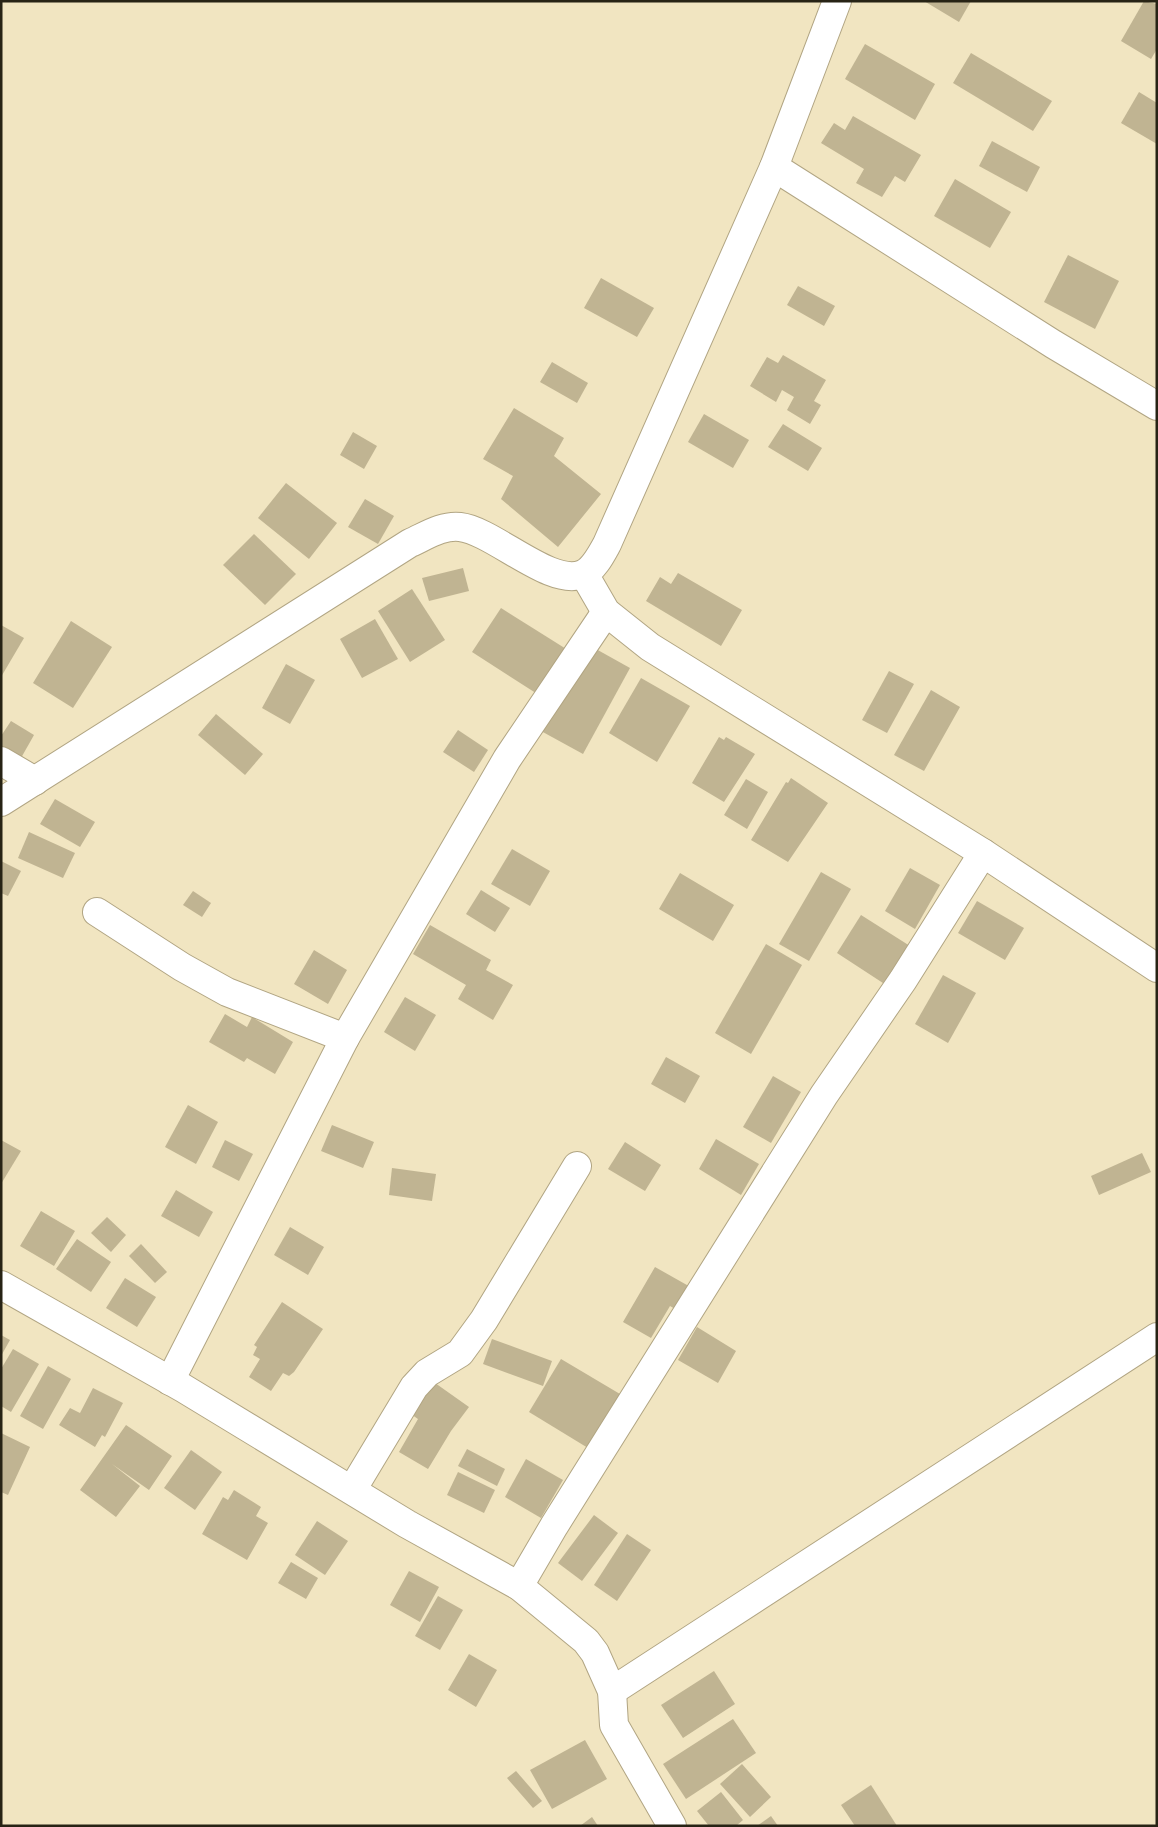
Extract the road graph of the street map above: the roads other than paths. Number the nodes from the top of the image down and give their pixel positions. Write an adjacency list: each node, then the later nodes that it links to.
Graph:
1 (837, 1): 2 (street)
2 (774, 167): 3 (street); 4 (street)
3 (1157, 406)
4 (584, 574): 5 (street); 7 (street)
5 (606, 612): 9 (street); 12 (street)
6 (1, 761): 7 (street)
7 (35, 782): 8 (street)
8 (1, 802)
9 (983, 853): 11 (street); 18 (street)
10 (97, 912): 12 (street)
11 (1157, 968)
12 (345, 1038): 16 (street)
13 (577, 1166): 17 (street)
14 (1, 1285): 16 (street)
15 (1157, 1337): 19 (street)
16 (170, 1380): 17 (street)
17 (352, 1490): 18 (street)
18 (519, 1586): 19 (street)
19 (612, 1691): 20 (street)
20 (672, 1826)

